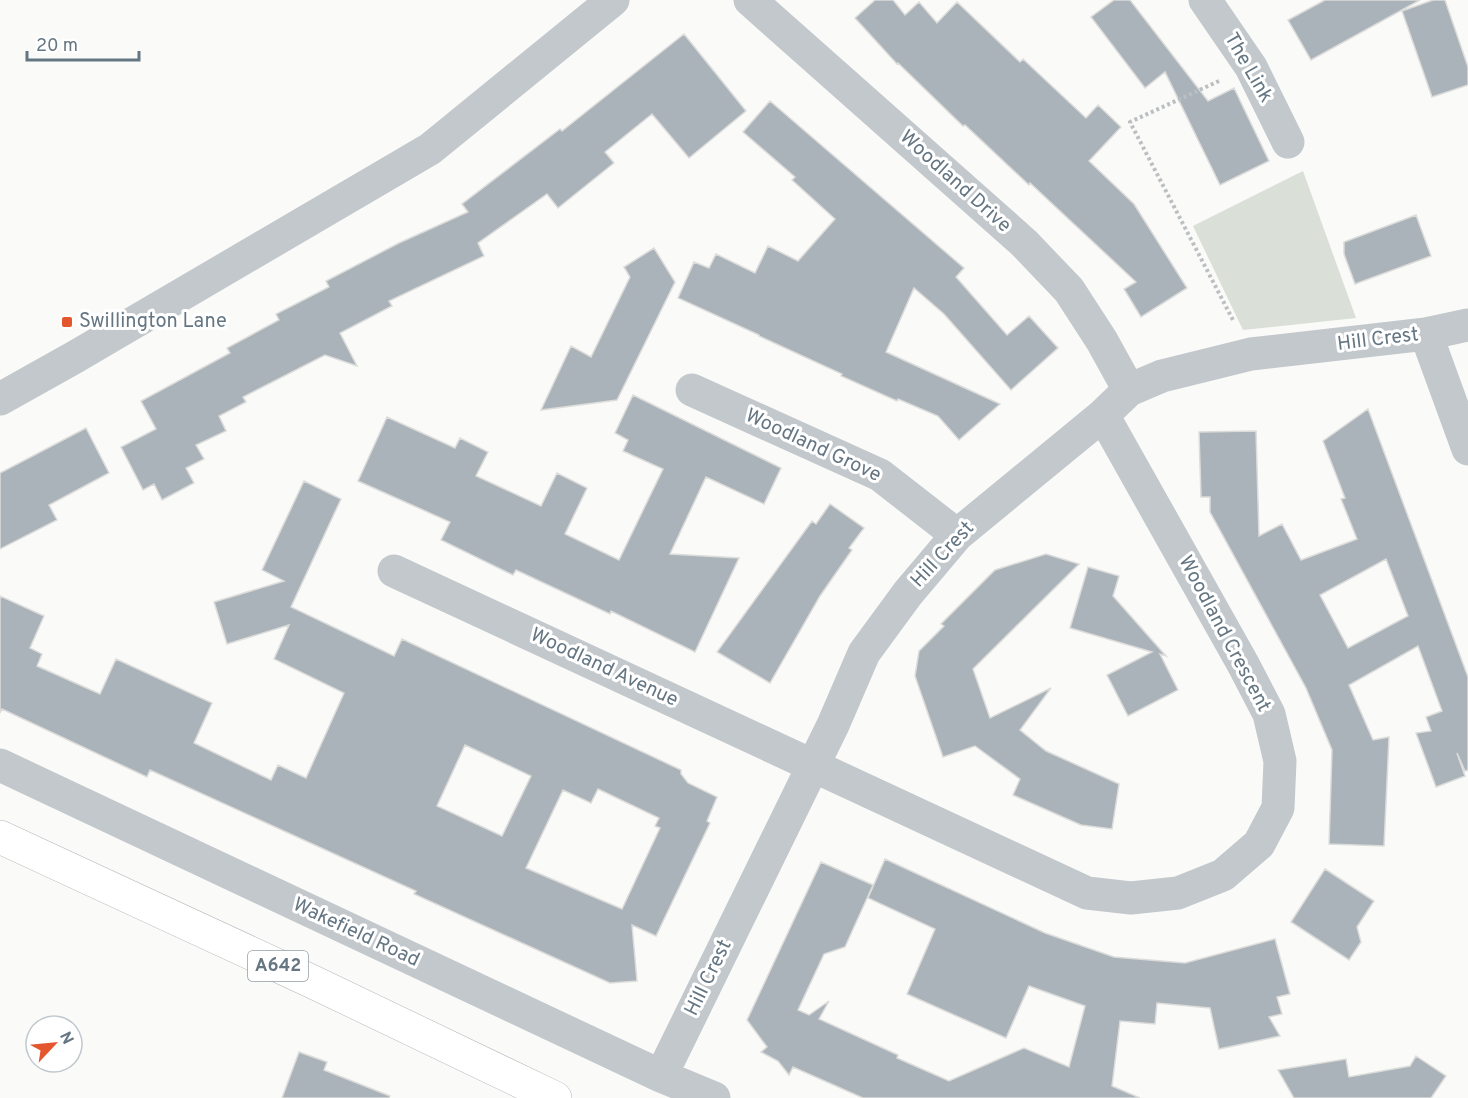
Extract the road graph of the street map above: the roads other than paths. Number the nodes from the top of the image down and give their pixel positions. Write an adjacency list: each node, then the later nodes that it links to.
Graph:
1 (613, 0): 9 (street)
2 (750, 0): 8 (street, Woodland Drive)
3 (1217, 4): 4 (street, The Link)
4 (1288, 142)
5 (1468, 325): 6 (street, Hill Crest)
6 (1426, 334): 8 (street, Hill Crest); 11 (street)
7 (692, 390): 12 (street, Woodland Grove)
8 (1129, 390): 10 (street, Hill Crest)
9 (0, 399)
10 (1103, 415): 12 (street, Hill Crest); 15 (street, Woodland Crescent)
11 (1468, 449)
12 (957, 535): 15 (street, Hill Crest)
13 (394, 571): 15 (street, Woodland Avenue)
14 (0, 765): 17 (street, Wakefield Road)
15 (813, 765): 17 (street, Hill Crest)
16 (0, 837): 18 (main road, A642)
17 (661, 1076): 19 (street, Wakefield Road)
18 (555, 1098)
19 (714, 1098)

